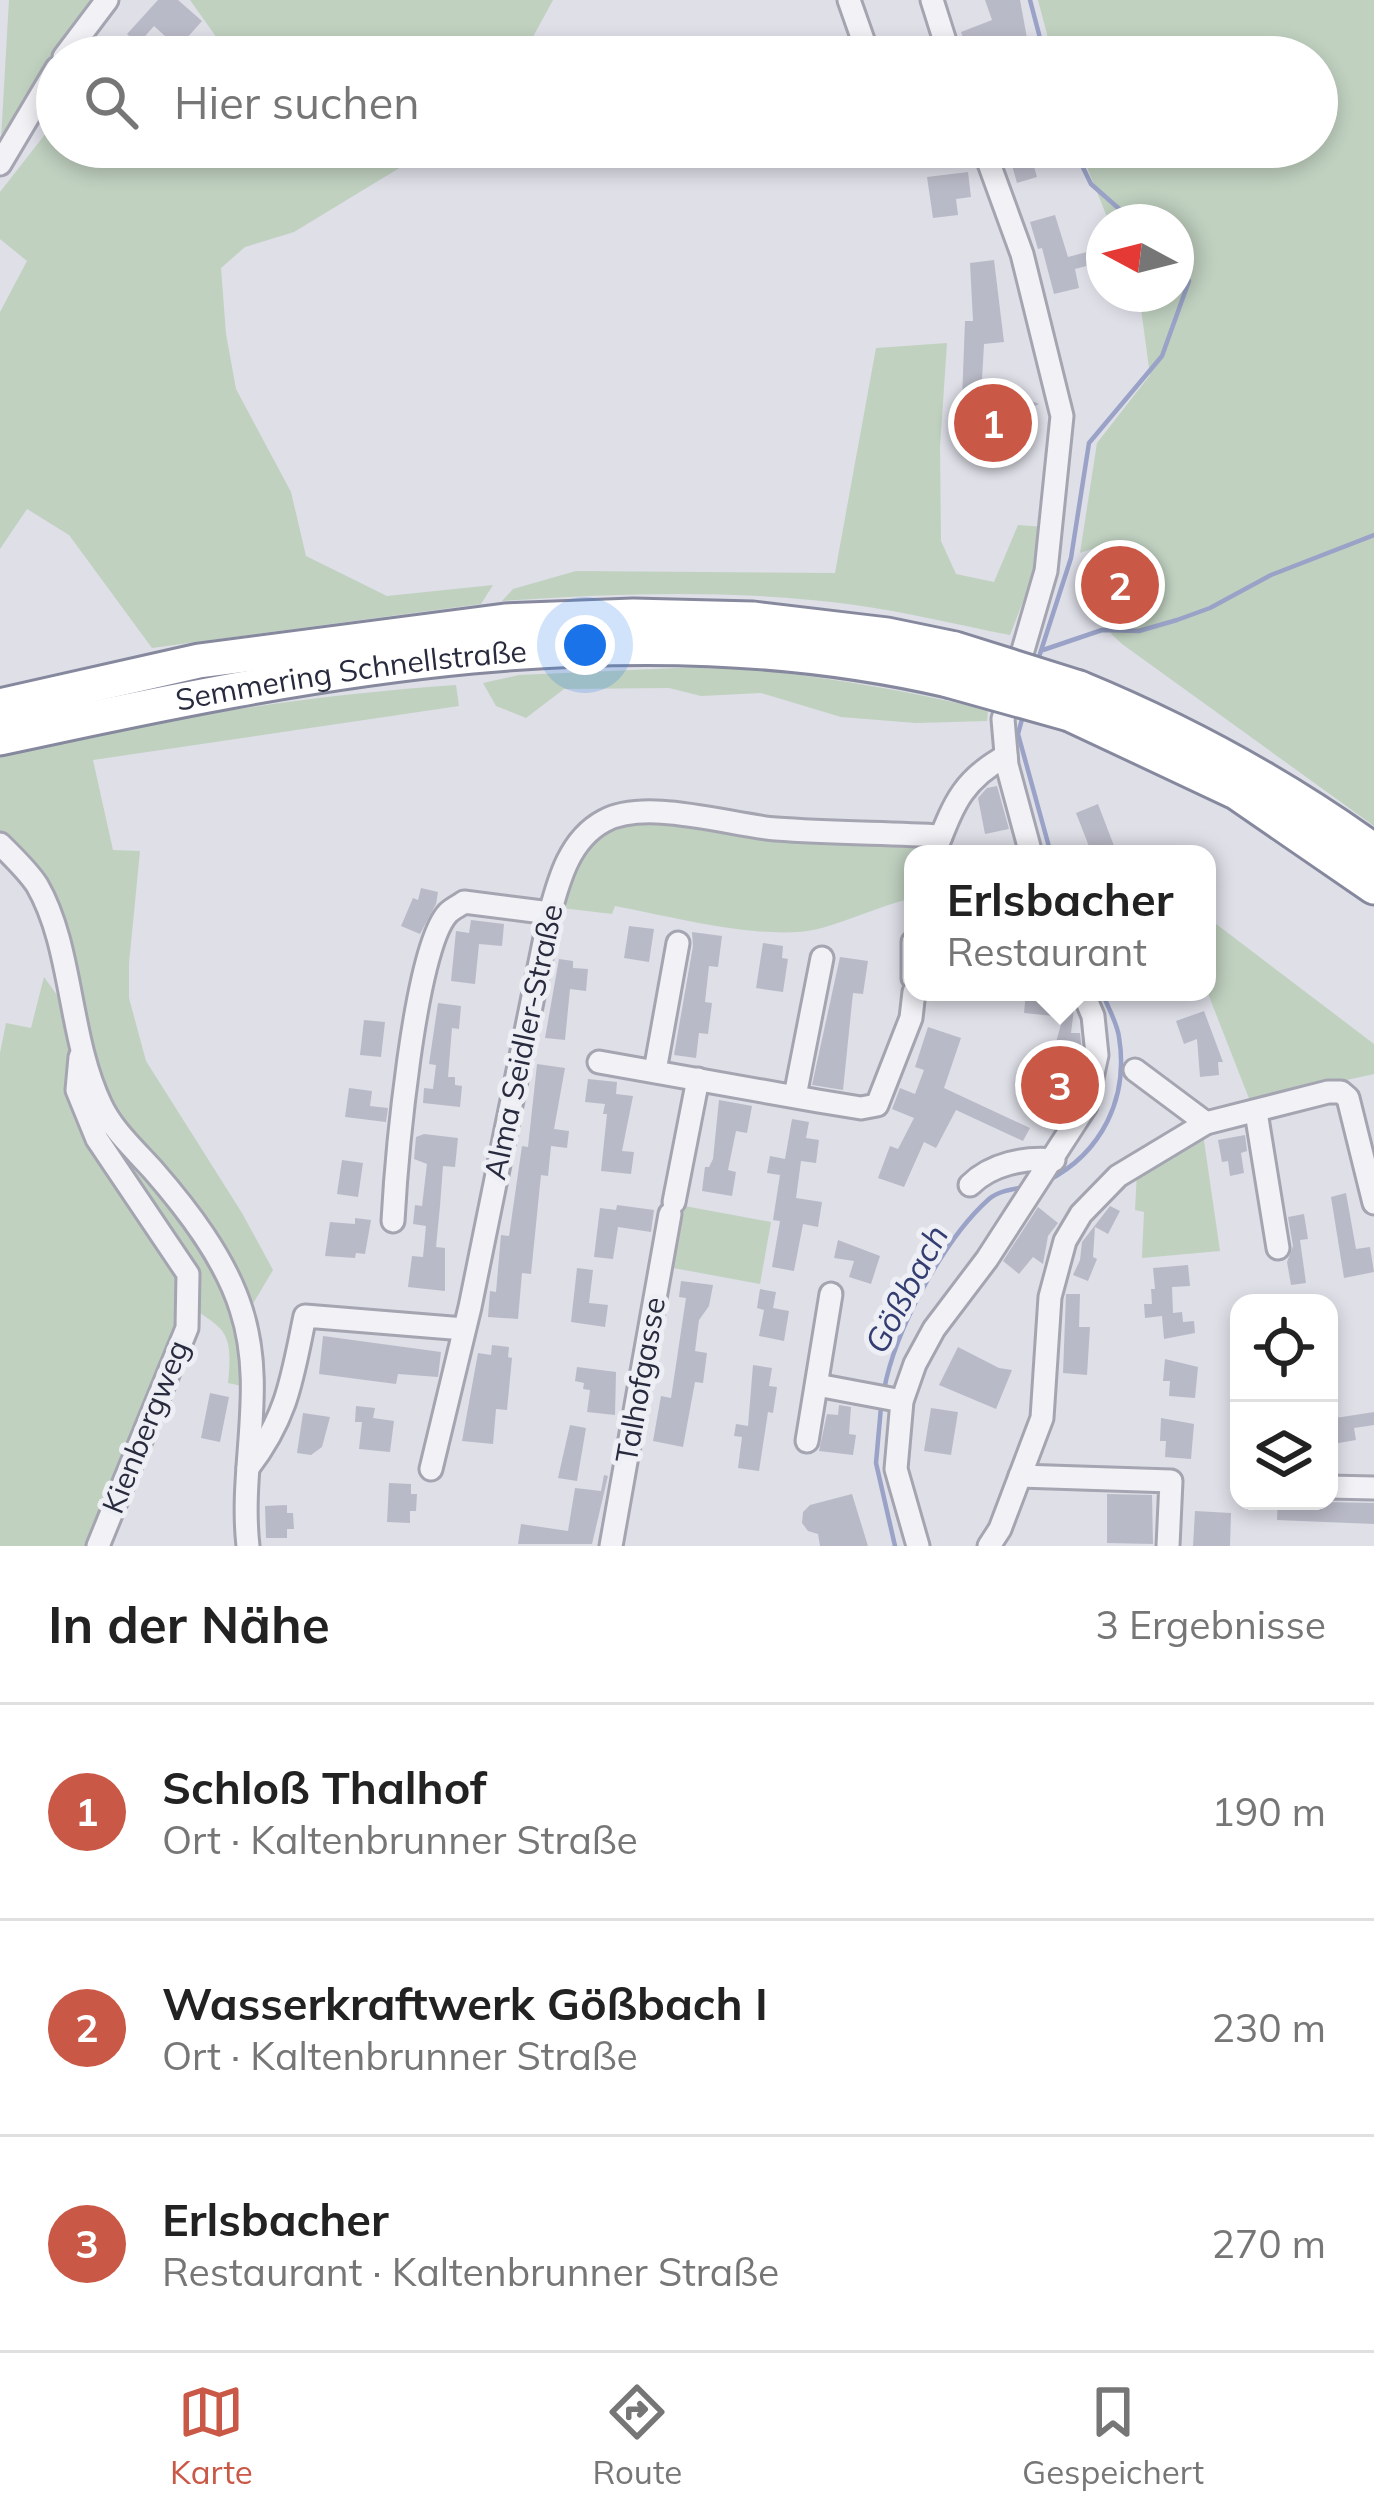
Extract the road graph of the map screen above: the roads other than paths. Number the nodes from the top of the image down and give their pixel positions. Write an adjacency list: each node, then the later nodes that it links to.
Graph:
1 (107, 0): 4 (street)
2 (849, 0): 5 (street)
3 (932, 0): 6 (street)
4 (80, 36)
5 (862, 36)
6 (943, 36)
7 (36, 103): 8 (street)
8 (0, 164)
9 (991, 168): 14 (street)
10 (951, 665): 11 (highway, Semmering Schnellstraße, bridge); 12 (highway, Semmering Schnellstraße); 13 (highway, Semmering Schnellstraße)
11 (1074, 701): 18 (highway, Semmering Schnellstraße); 19 (highway, Semmering Schnellstraße)
12 (0, 706)
13 (0, 739)
14 (1006, 756): 16 (street); 17 (street)
15 (0, 844): 25 (street, Kienbergweg)
16 (937, 845): 20 (street, Alma Seidler-Straße)
17 (1028, 845)
18 (1374, 851)
19 (1374, 886)
20 (550, 913): 36 (street); 39 (street, Alma Seidler-Straße)
21 (678, 944): 28 (street)
22 (822, 958): 30 (street)
23 (913, 1001): 30 (street)
24 (1086, 1001): 33 (street)
25 (81, 1051): 43 (street, Kienbergweg); 48 (street, Kienbergweg)
26 (599, 1062): 28 (street)
27 (1135, 1070): 32 (street)
28 (655, 1071): 29 (street)
29 (698, 1079): 30 (street); 50 (street, Talhofgasse)
30 (795, 1096)
31 (1256, 1112): 32 (street); 35 (street); 37 (street)
32 (1206, 1123): 45 (street)
33 (1051, 1164): 34 (street); 41 (street)
34 (970, 1185)
35 (1374, 1203)
36 (392, 1220)
37 (1279, 1247)
38 (831, 1294): 40 (street)
39 (464, 1329): 43 (street); 44 (street, Alma Seidler-Straße)
40 (817, 1385): 41 (street); 42 (street)
41 (888, 1399): 51 (street)
42 (807, 1441)
43 (248, 1469): 49 (street, Kienbergweg)
44 (431, 1469)
45 (1020, 1476): 52 (street); 53 (street)
46 (1338, 1487): 47 (street)
47 (1374, 1488)
48 (98, 1546)
49 (248, 1546)
50 (611, 1546)
51 (918, 1546)
52 (989, 1546)
53 (1168, 1546)

